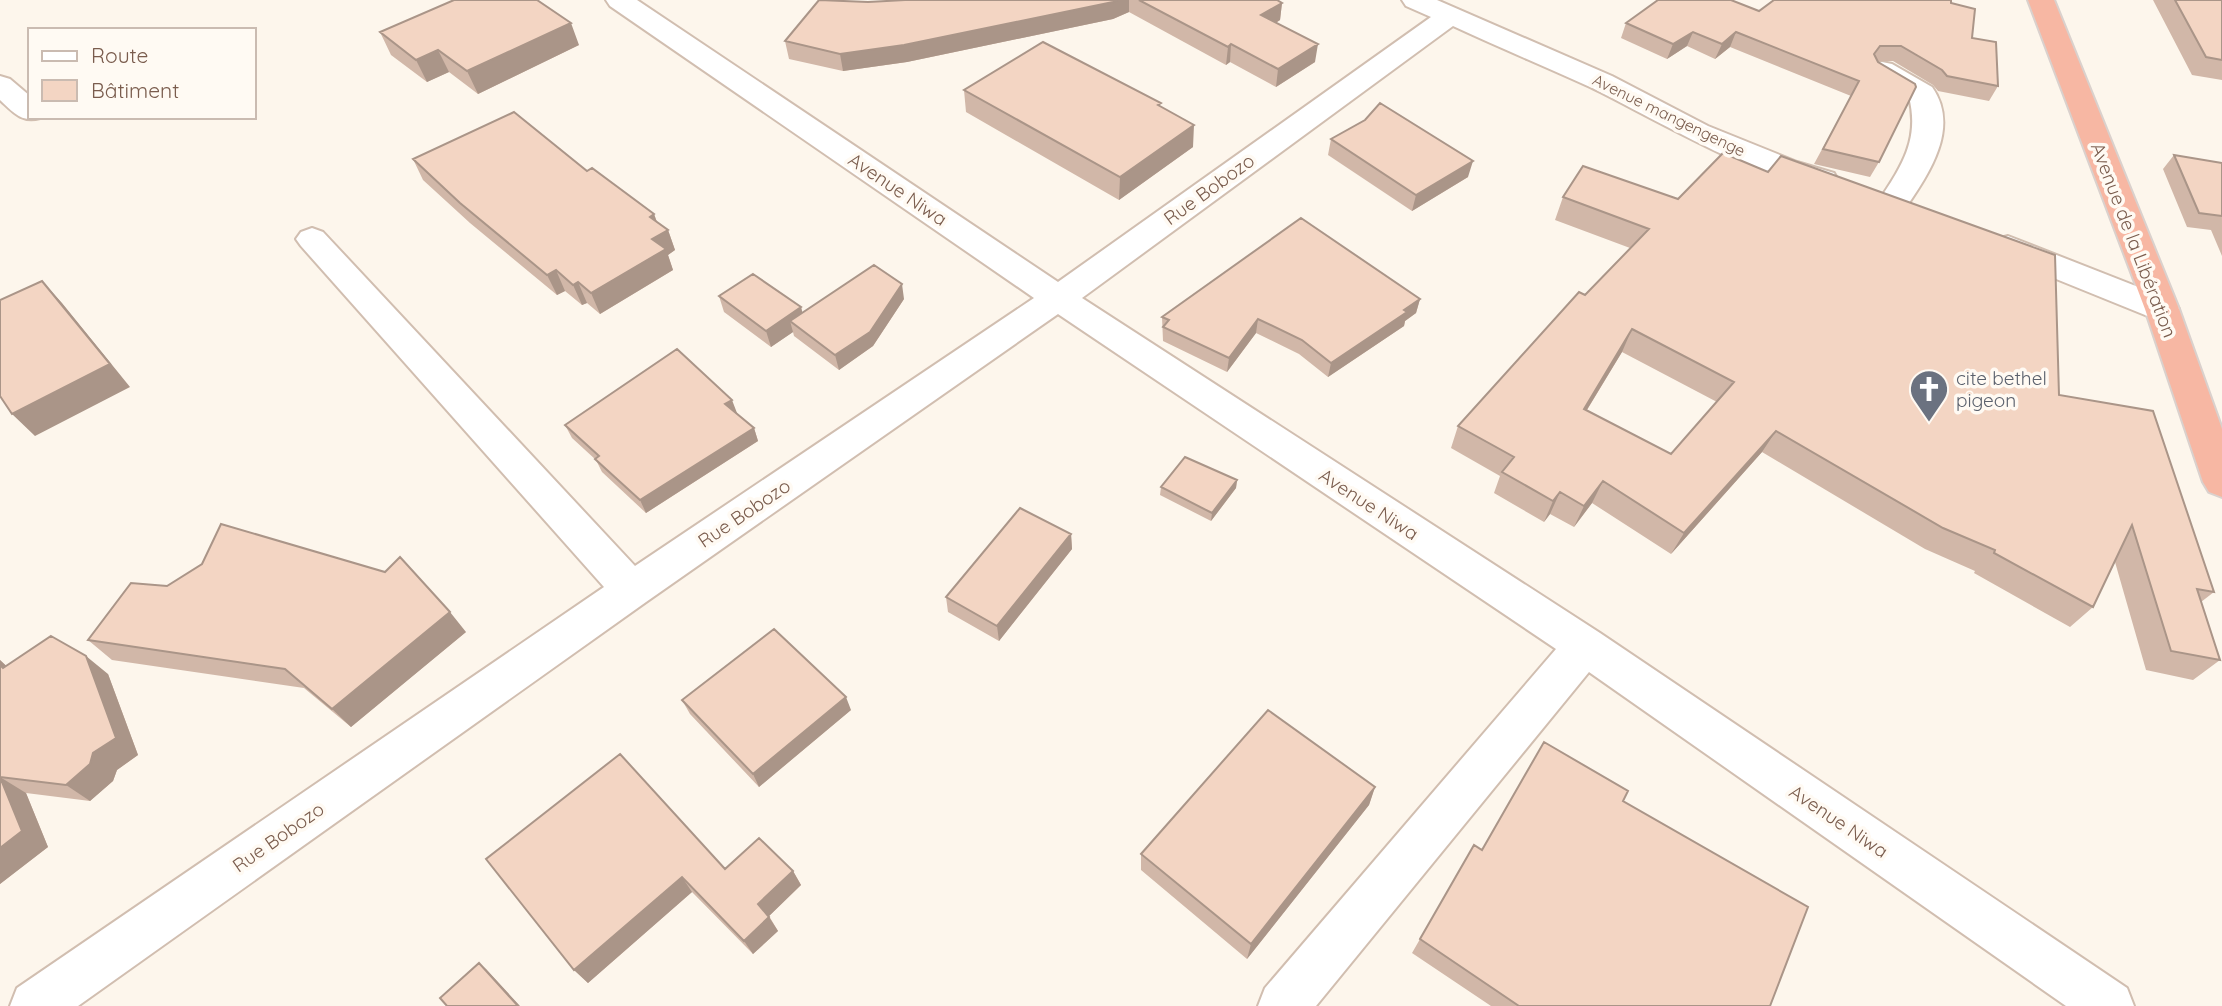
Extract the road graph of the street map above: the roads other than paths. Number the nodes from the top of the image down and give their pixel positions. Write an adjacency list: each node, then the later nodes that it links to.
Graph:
1 (1415, 0): 4 (street, Avenue mangengenge)
2 (2041, 0): 11 (highway, Avenue de la Libération)
3 (628, 2): 10 (street, Avenue Niwa)
4 (1450, 16): 5 (street, Avenue mangengenge); 10 (street, Rue Bobozo)
5 (1882, 69)
6 (0, 85): 7 (street)
7 (28, 111)
8 (1983, 238): 11 (street)
9 (312, 239): 13 (street)
10 (1058, 298): 13 (street, Rue Bobozo); 14 (street, Avenue Niwa)
11 (2162, 309): 12 (highway, Avenue de la Libération)
12 (2222, 482)
13 (632, 590): 15 (street, Rue Bobozo)
14 (1586, 646): 16 (street); 17 (street, Avenue Niwa)
15 (35, 1006)
16 (1283, 1006)
17 (2109, 1006)

